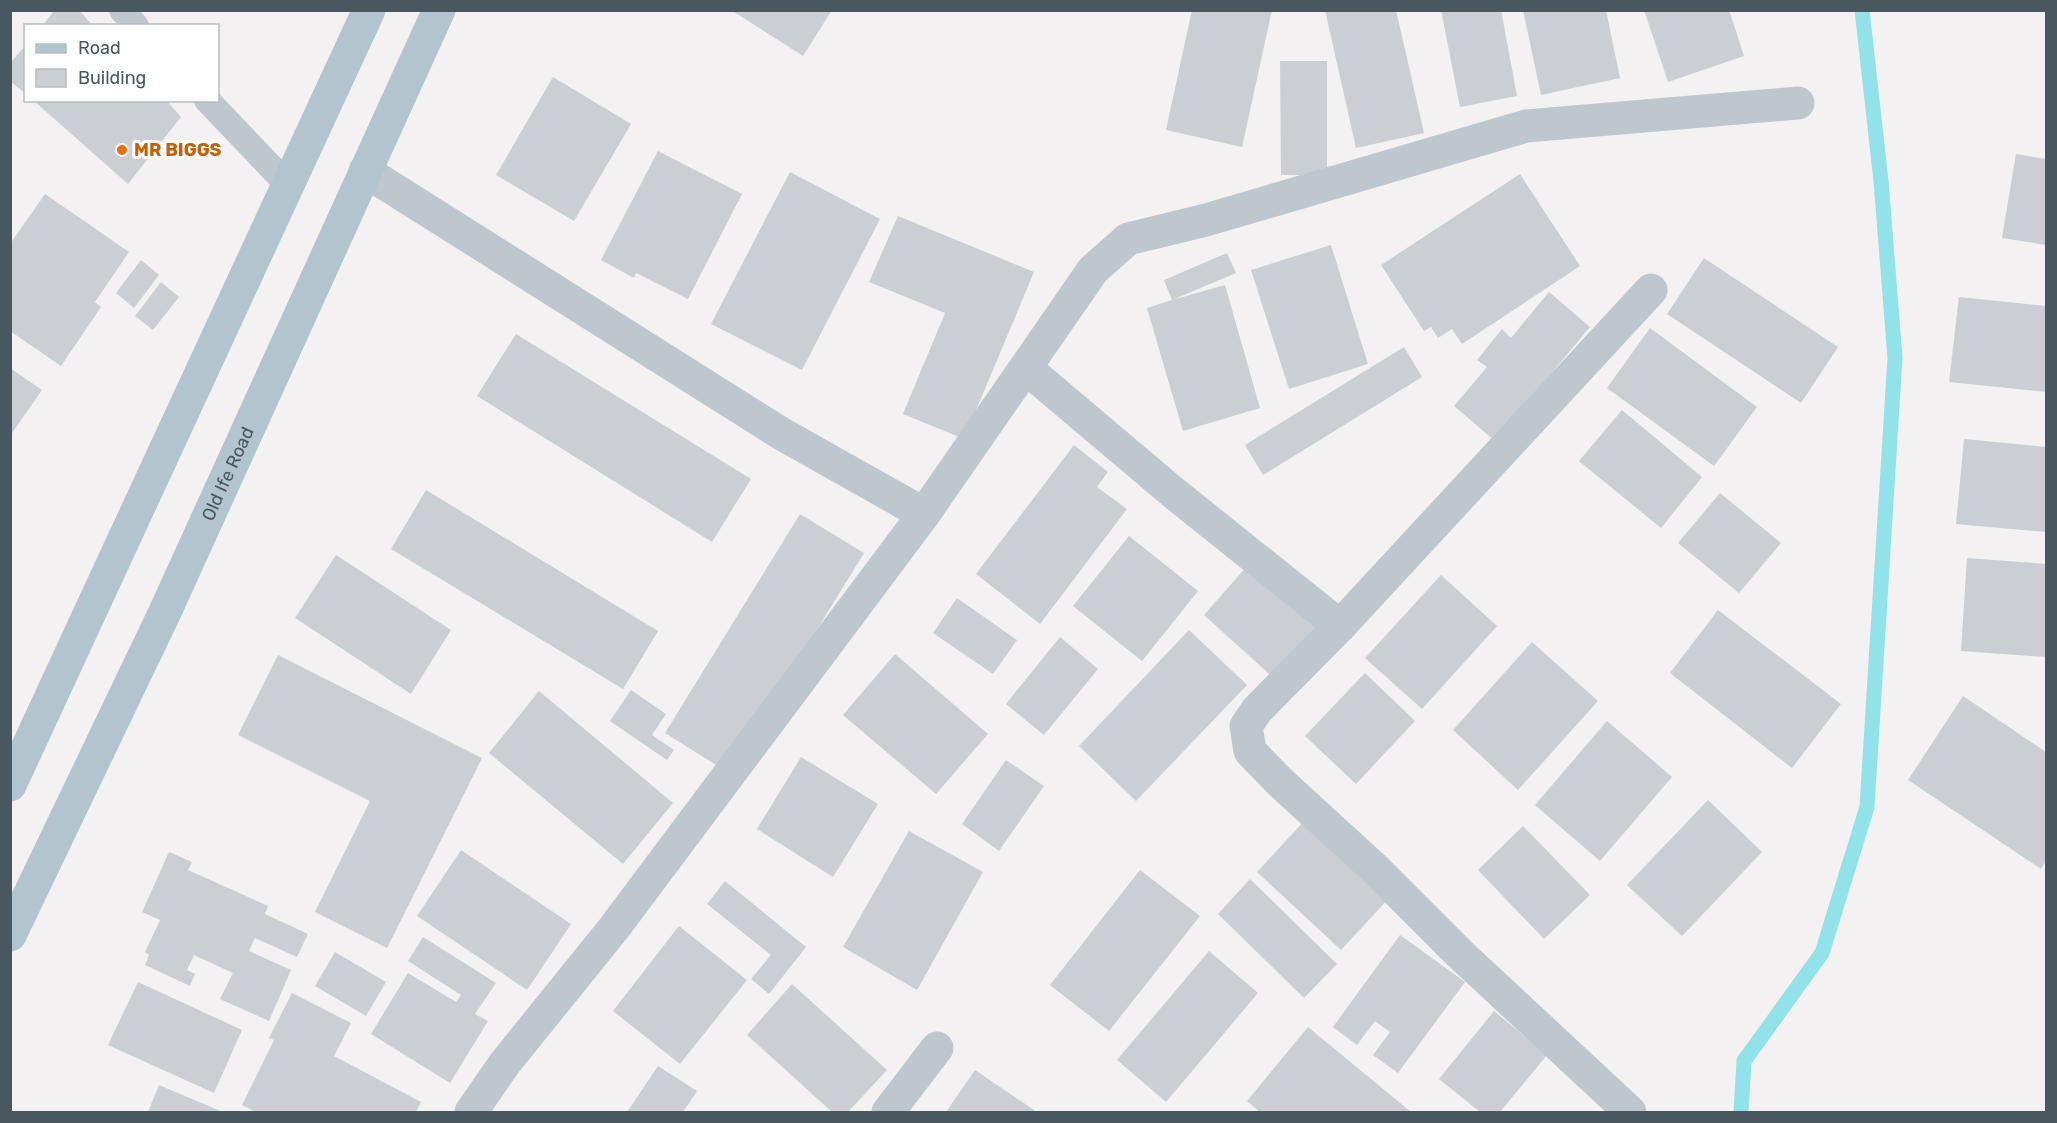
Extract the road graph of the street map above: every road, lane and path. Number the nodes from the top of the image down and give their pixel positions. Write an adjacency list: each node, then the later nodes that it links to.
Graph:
1 (122, 10): 4 (lane)
2 (369, 10): 8 (main road)
3 (438, 10): 7 (main road, Old Ife Road)
4 (134, 24)
5 (209, 102): 8 (lane)
6 (1798, 103): 10 (street)
7 (365, 171): 11 (street); 14 (main road, Old Ife Road)
8 (289, 186): 13 (main road)
9 (1651, 290): 12 (street)
10 (1026, 368): 11 (street); 12 (street)
11 (924, 514): 16 (street)
12 (1340, 626): 18 (street)
13 (10, 785)
14 (10, 935)
15 (937, 1047): 17 (street)
16 (471, 1113)
17 (888, 1113)
18 (1630, 1113)

